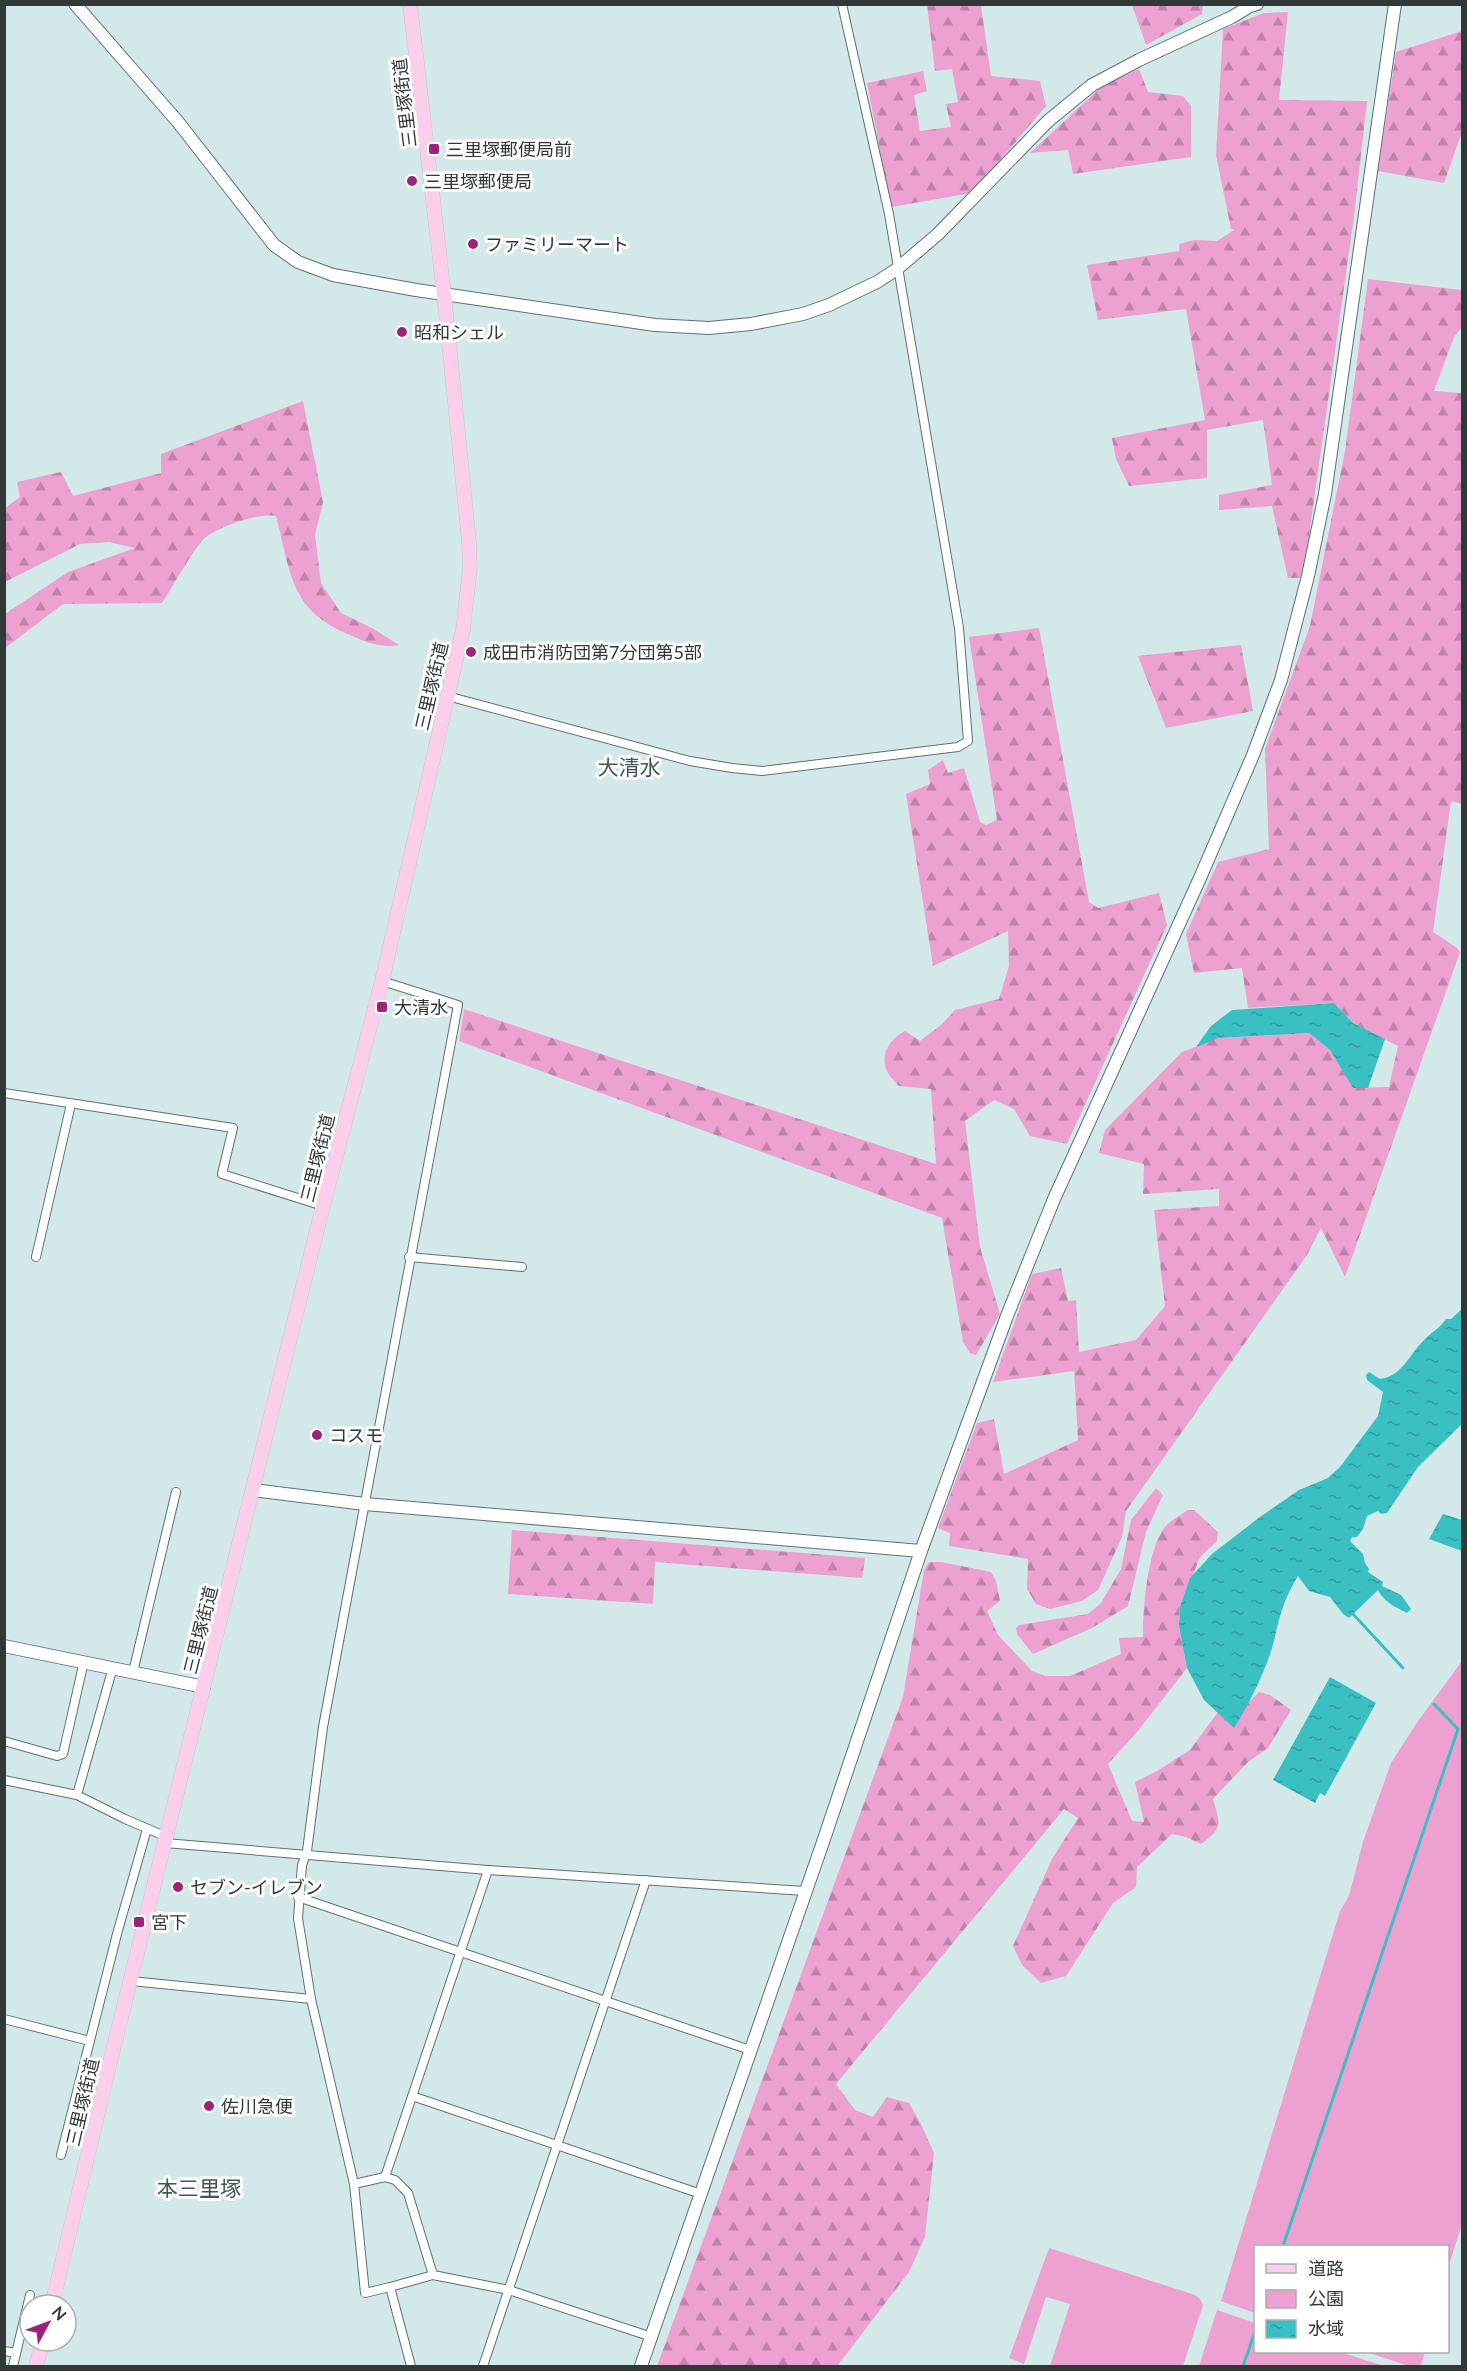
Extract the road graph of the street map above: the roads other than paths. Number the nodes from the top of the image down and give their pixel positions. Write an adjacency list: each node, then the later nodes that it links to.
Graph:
1 (75, 4): 7 (street)
2 (410, 4): 7 (main road, 三里塚街道)
3 (842, 4): 6 (street)
4 (1395, 4): 19 (street)
5 (1252, 5): 6 (street)
6 (897, 269): 7 (street); 8 (street)
7 (444, 294): 8 (main road, 三里塚街道)
8 (447, 696): 9 (main road, 三里塚街道)
9 (382, 981): 12 (main road, 三里塚街道); 14 (street)
10 (4, 1093): 11 (street)
11 (71, 1104): 12 (street); 13 (street)
12 (323, 1206): 16 (main road, 三里塚街道)
13 (36, 1257)
14 (409, 1257): 15 (street); 18 (street)
15 (522, 1267)
16 (253, 1490): 18 (street); 24 (main road, 三里塚街道)
17 (176, 1492): 23 (street)
18 (365, 1504): 19 (street); 30 (street)
19 (921, 1551): 33 (street)
20 (4, 1646): 21 (street)
21 (84, 1661): 22 (street); 25 (street)
22 (114, 1667): 23 (street); 27 (street)
23 (134, 1672): 24 (street)
24 (204, 1687): 29 (main road, 三里塚街道)
25 (4, 1741)
26 (4, 1780): 27 (street)
27 (77, 1795): 28 (street)
28 (147, 1829): 29 (street); 40 (street)
29 (166, 1840): 30 (street); 36 (main road, 三里塚街道)
30 (304, 1855): 31 (street); 34 (street)
31 (488, 1870): 32 (street); 35 (street)
32 (646, 1880): 33 (street); 38 (street)
33 (805, 1891): 41 (street)
34 (298, 1897): 35 (street); 37 (street)
35 (461, 1952): 38 (street); 42 (street)
36 (131, 1981): 37 (street); 51 (main road, 三里塚街道)
37 (311, 1999): 46 (street)
38 (606, 2001): 41 (street); 43 (street)
39 (4, 2019): 40 (street)
40 (90, 2041): 44 (street)
41 (750, 2050): 47 (street)
42 (412, 2096): 43 (street); 45 (street)
43 (557, 2145): 47 (street); 50 (street)
44 (61, 2155)
45 (385, 2177): 46 (street); 48 (street)
46 (354, 2184): 49 (street)
47 (700, 2194): 52 (street)
48 (433, 2275): 49 (street); 50 (street)
49 (390, 2288): 57 (street)
50 (509, 2290): 52 (street); 58 (street)
51 (55, 2293)
52 (652, 2337): 59 (street)
53 (18, 2345): 55 (street)
54 (4, 2350): 55 (street)
55 (16, 2353): 56 (street)
56 (13, 2367)
57 (411, 2367)
58 (483, 2367)
59 (641, 2367)

